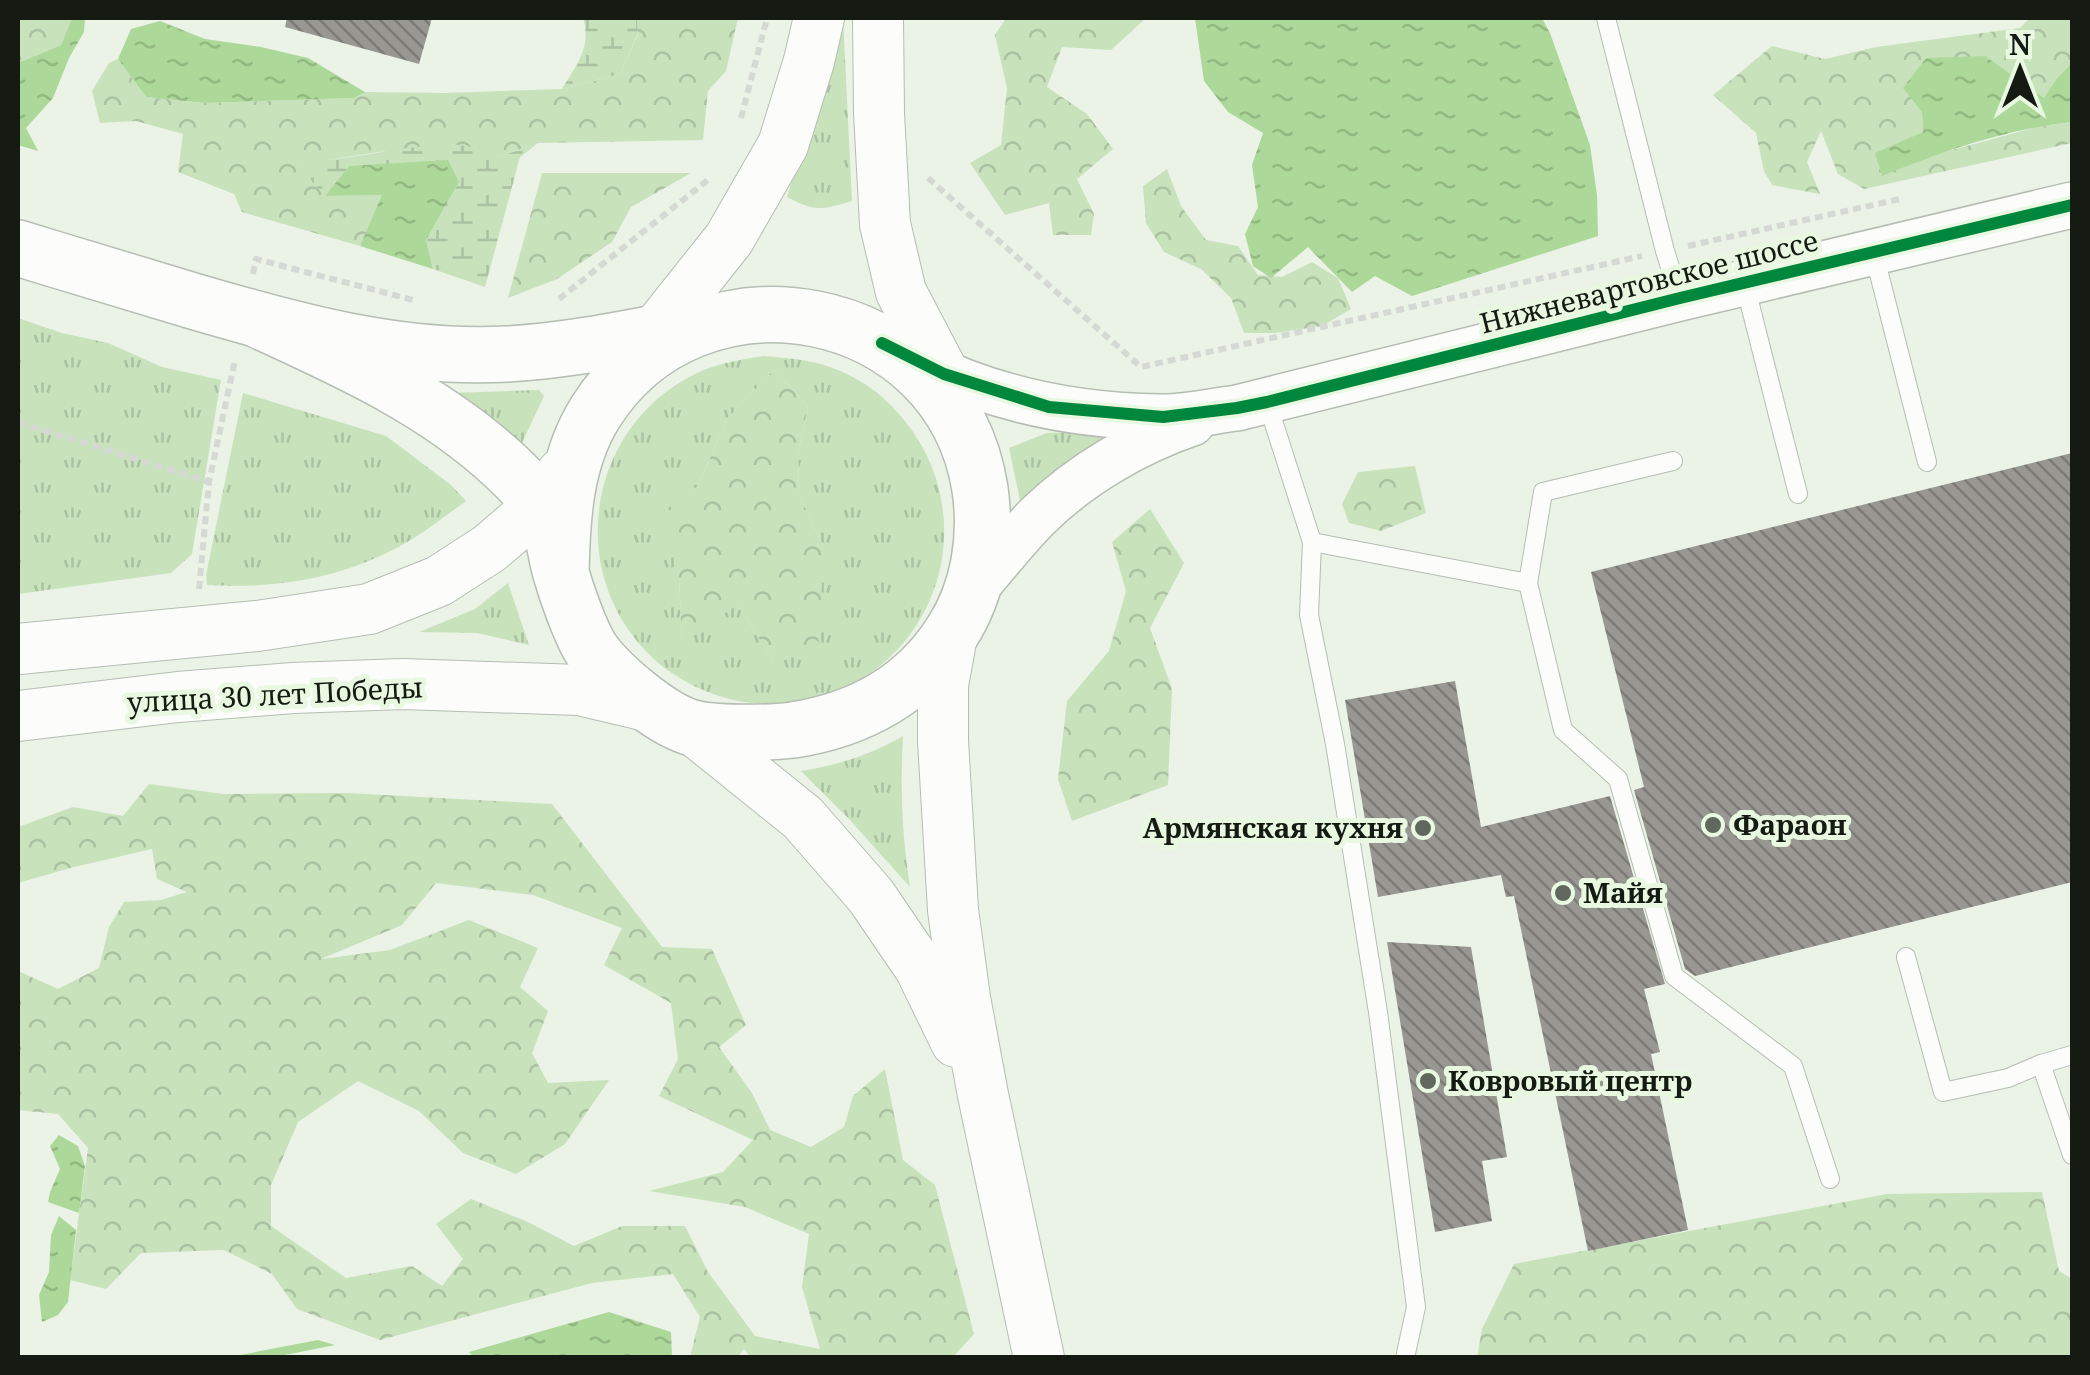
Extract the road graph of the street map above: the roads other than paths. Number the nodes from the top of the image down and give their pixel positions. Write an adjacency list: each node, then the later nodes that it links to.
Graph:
1 (819, 18): 11 (main road)
2 (878, 18): 13 (main road)
3 (1606, 18): 8 (lane)
4 (2072, 205): 6 (street, Нижневартовское шоссе)
5 (18, 248): 9 (main road)
6 (1874, 254): 7 (street, Нижневартовское шоссе); 19 (lane)
7 (1745, 285): 8 (street, Нижневартовское шоссе); 20 (lane)
8 (1680, 298): 15 (street, Нижневартовское шоссе)
9 (256, 318): 11 (main road); 21 (main road)
10 (723, 319): 11 (main road); 12 (main road); 14 (main road)
11 (652, 334): 14 (main road)
12 (882, 342): 13 (street); 16 (main road)
13 (944, 374): 15 (street); 16 (main road)
14 (618, 381): 17 (main road)
15 (1252, 405): 22 (lane); 25 (street)
16 (963, 433): 25 (main road)
17 (576, 451): 21 (main road); 23 (main road)
18 (1673, 461): 24 (lane)
19 (1927, 462)
20 (1798, 494)
21 (540, 504): 23 (main road); 26 (main road)
22 (1312, 542): 24 (lane); 36 (lane)
23 (561, 574): 28 (main road)
24 (1528, 583): 34 (lane)
25 (962, 612): 28 (main road); 32 (main road)
26 (18, 649)
27 (18, 716): 28 (main road, улица 30 лет Победы)
28 (670, 717): 32 (main road)
29 (1906, 957): 31 (lane)
30 (2072, 1055): 31 (lane)
31 (2041, 1064): 33 (lane)
32 (983, 1096): 35 (main road)
33 (2072, 1155)
34 (1830, 1179)
35 (1039, 1358)
36 (1405, 1358)

